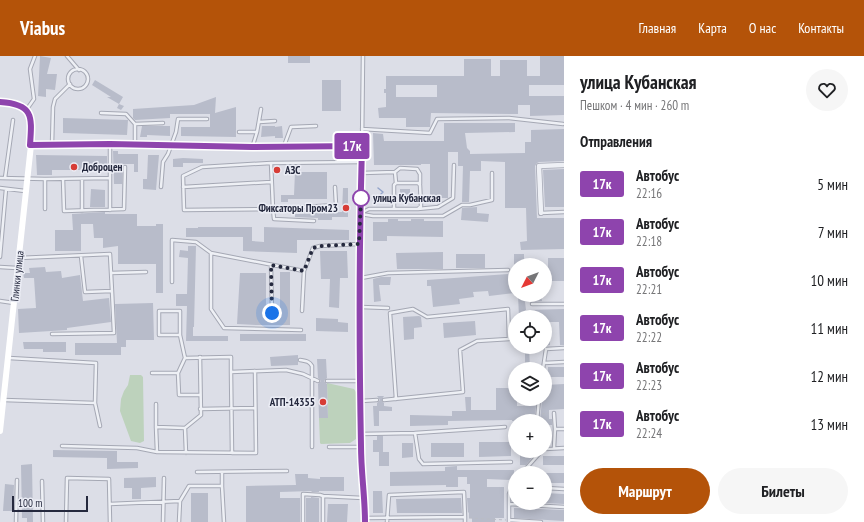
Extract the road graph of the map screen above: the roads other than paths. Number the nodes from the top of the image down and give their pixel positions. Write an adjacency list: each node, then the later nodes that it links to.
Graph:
1 (35, 56): 8 (lane)
2 (67, 56): 4 (lane)
3 (362, 56): 18 (lane)
4 (79, 70): 5 (lane); 5 (lane)
5 (70, 84): 23 (lane)
6 (0, 102): 8 (main road)
7 (261, 109): 13 (lane)
8 (26, 110): 22 (main road, Глинки улица)
9 (101, 113): 15 (lane)
10 (207, 119): 25 (lane)
11 (13, 120): 38 (lane)
12 (275, 121): 13 (lane)
13 (259, 122): 20 (lane)
14 (163, 123): 15 (lane)
15 (135, 124): 24 (lane)
16 (563, 124): 18 (lane)
17 (316, 126): 28 (lane)
18 (362, 129): 26 (lane)
19 (239, 132): 20 (lane)
20 (257, 132): 27 (lane)
21 (110, 144): 23 (main road); 24 (main road); 39 (lane)
22 (30, 145): 23 (main road); 43 (main road, Глинки улица)
23 (52, 145)
24 (135, 145): 25 (main road)
25 (171, 145): 27 (main road); 47 (lane)
26 (362, 146): 28 (main road); 29 (main road)
27 (252, 147): 28 (main road)
28 (284, 147)
29 (361, 162): 30 (lane); 35 (main road)
30 (271, 163): 44 (lane); 48 (lane)
31 (454, 165): 56 (lane)
32 (564, 165): 60 (street)
33 (126, 166): 57 (lane)
34 (395, 172): 35 (lane); 45 (lane); 46 (lane)
35 (362, 173): 61 (main road)
36 (492, 173): 61 (lane)
37 (0, 178): 38 (lane)
38 (5, 178): 43 (lane)
39 (110, 178): 42 (lane); 57 (lane)
40 (45, 179): 41 (lane); 43 (lane); 53 (lane)
41 (63, 179): 42 (lane); 58 (lane)
42 (82, 179): 58 (lane)
43 (27, 180): 52 (main road, Глинки улица)
44 (271, 182): 48 (lane); 54 (lane)
45 (396, 183): 46 (lane); 55 (lane)
46 (420, 185): 56 (lane)
47 (161, 187)
48 (183, 187): 54 (lane)
49 (336, 187): 54 (lane)
50 (0, 188): 51 (lane)
51 (6, 189): 52 (lane); 66 (lane)
52 (26, 191): 67 (main road, Глинки улица)
53 (45, 209)
54 (273, 209): 62 (lane)
55 (394, 209): 56 (lane); 61 (lane)
56 (418, 209)
57 (110, 210): 58 (lane)
58 (82, 211)
59 (564, 212): 60 (lane)
60 (541, 213)
61 (360, 214): 63 (main road)
62 (314, 221)
63 (359, 244): 72 (lane); 75 (main road)
64 (210, 253): 68 (lane); 76 (lane); 86 (lane)
65 (81, 256): 67 (lane); 74 (lane); 77 (lane)
66 (0, 257)
67 (19, 258): 70 (main road, Глинки улица)
68 (271, 265): 72 (lane); 85 (lane)
69 (0, 267): 70 (lane)
70 (18, 268): 79 (main road, Глинки улица)
71 (508, 270): 75 (lane)
72 (304, 271): 84 (lane)
73 (146, 272): 74 (lane)
74 (111, 273): 77 (lane)
75 (360, 278): 82 (main road)
76 (172, 282)
77 (112, 290): 87 (lane)
78 (0, 301): 79 (lane)
79 (14, 303): 91 (main road, Глинки улица)
80 (532, 304): 81 (lane)
81 (564, 304)
82 (360, 307): 83 (lane); 104 (main road)
83 (388, 308)
84 (302, 311)
85 (272, 313)
86 (301, 330)
87 (52, 334)
88 (180, 335): 88 (lane); 92 (lane)
89 (564, 348): 94 (lane)
90 (200, 357): 92 (lane); 97 (lane); 105 (lane)
91 (8, 358): 107 (main road, Глинки улица); 111 (lane)
92 (185, 358): 100 (lane)
93 (300, 360): 101 (lane)
94 (544, 362)
95 (564, 362): 96 (lane)
96 (552, 363)
97 (231, 372): 98 (lane); 134 (lane)
98 (255, 372): 101 (lane); 113 (lane)
99 (152, 373): 100 (lane)
100 (178, 373): 105 (lane)
101 (313, 378): 102 (lane); 129 (lane)
102 (318, 381)
103 (327, 381): 104 (lane)
104 (360, 381): 110 (main road)
105 (200, 395): 114 (lane)
106 (396, 399): 106 (lane); 109 (lane)
107 (4, 400): 111 (lane); 118 (main road, Глинки улица)
108 (377, 400): 110 (lane)
109 (384, 400)
110 (361, 402): 125 (main road)
111 (95, 403): 116 (lane)
112 (156, 404): 120 (lane)
113 (255, 408): 114 (lane); 134 (lane)
114 (200, 409): 119 (lane)
115 (554, 413): 121 (lane)
116 (100, 426)
117 (505, 427): 124 (lane)
118 (0, 428): 123 (main road, Глинки улица)
119 (185, 428): 120 (lane); 133 (lane)
120 (156, 429): 132 (lane)
121 (554, 429): 122 (lane); 130 (lane)
122 (564, 429)
123 (0, 431)
124 (415, 433): 125 (lane); 136 (lane)
125 (361, 434): 128 (main road)
126 (62, 446): 132 (lane)
127 (329, 447): 128 (lane)
128 (360, 447): 148 (main road)
129 (312, 448)
130 (554, 448): 131 (lane)
131 (564, 448)
132 (157, 452): 133 (lane)
133 (186, 453): 134 (lane)
134 (232, 453)
135 (535, 458): 137 (lane)
136 (510, 462)
137 (528, 466)
138 (287, 471): 140 (lane)
139 (197, 472): 140 (lane)
140 (222, 472): 144 (lane)
141 (164, 478): 150 (lane)
142 (16, 480): 159 (lane)
143 (42, 481): 160 (lane)
144 (222, 486): 149 (lane); 165 (lane)
145 (552, 488): 146 (lane)
146 (564, 489)
147 (323, 496): 148 (lane); 166 (lane); 167 (lane)
148 (364, 499): 157 (main road)
149 (180, 501): 150 (lane); 164 (lane)
150 (164, 502): 151 (lane); 163 (lane)
151 (110, 504): 161 (lane); 162 (lane)
152 (552, 506): 153 (lane)
153 (564, 507)
154 (509, 510): 158 (lane)
155 (465, 517): 156 (lane); 156 (lane); 169 (lane)
156 (387, 518): 157 (lane); 168 (lane)
157 (365, 520)
158 (509, 521): 170 (lane)
159 (16, 522)
160 (43, 522)
161 (66, 522)
162 (110, 522)
163 (163, 522)
164 (179, 522)
165 (224, 522)
166 (303, 522)
167 (323, 522)
168 (387, 522)
169 (465, 522)
170 (541, 522)

